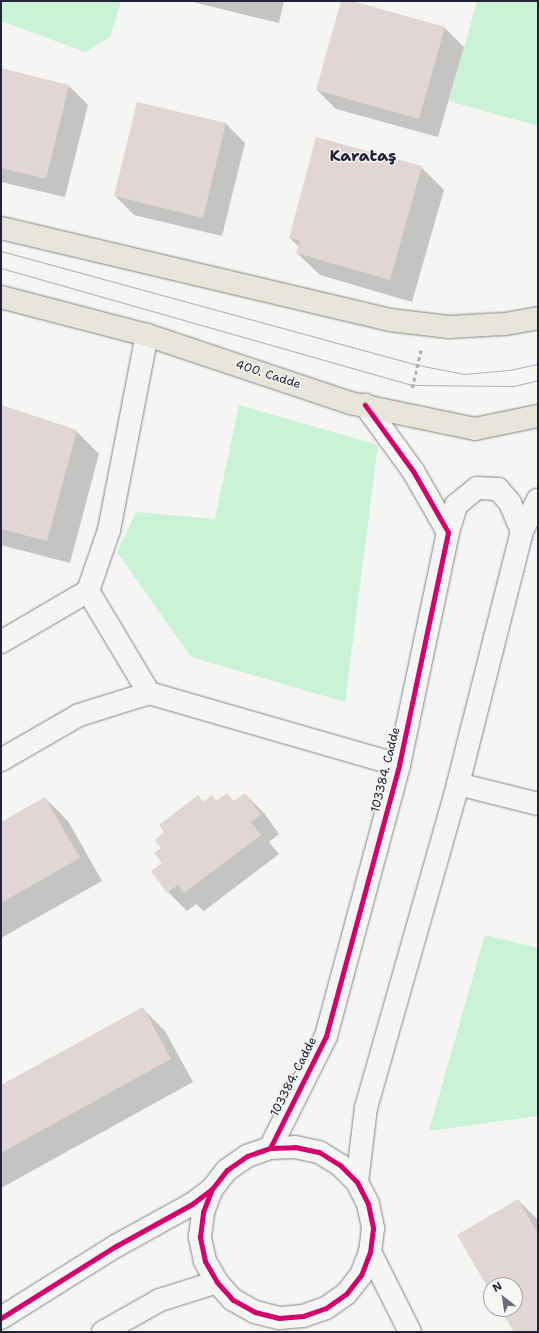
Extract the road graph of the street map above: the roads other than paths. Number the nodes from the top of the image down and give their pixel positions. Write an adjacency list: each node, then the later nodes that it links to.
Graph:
1 (1, 228): 3 (main road)
2 (1, 297): 4 (main road, 400. Cadde)
3 (538, 318)
4 (147, 335): 5 (main road, 400. Cadde); 10 (street)
5 (365, 406): 6 (main road, 400. Cadde); 9 (street)
6 (538, 416)
7 (538, 500): 8 (street)
8 (522, 531): 9 (street, 103384. Cadde); 15 (street)
9 (448, 532): 14 (street, 103384. Cadde)
10 (88, 591): 11 (street); 12 (street)
11 (1, 642)
12 (149, 693): 13 (street); 14 (street)
13 (1, 760)
14 (399, 765): 17 (street, 103384. Cadde)
15 (458, 784): 16 (street); 18 (street)
16 (538, 804)
17 (270, 1148): 18 (street); 19 (street)
18 (357, 1182): 20 (street)
19 (212, 1189): 21 (street); 22 (street)
20 (370, 1252): 23 (street); 25 (street)
21 (217, 1282): 23 (street); 24 (street)
22 (1, 1318)
23 (285, 1325)
24 (103, 1332)
25 (410, 1332)

